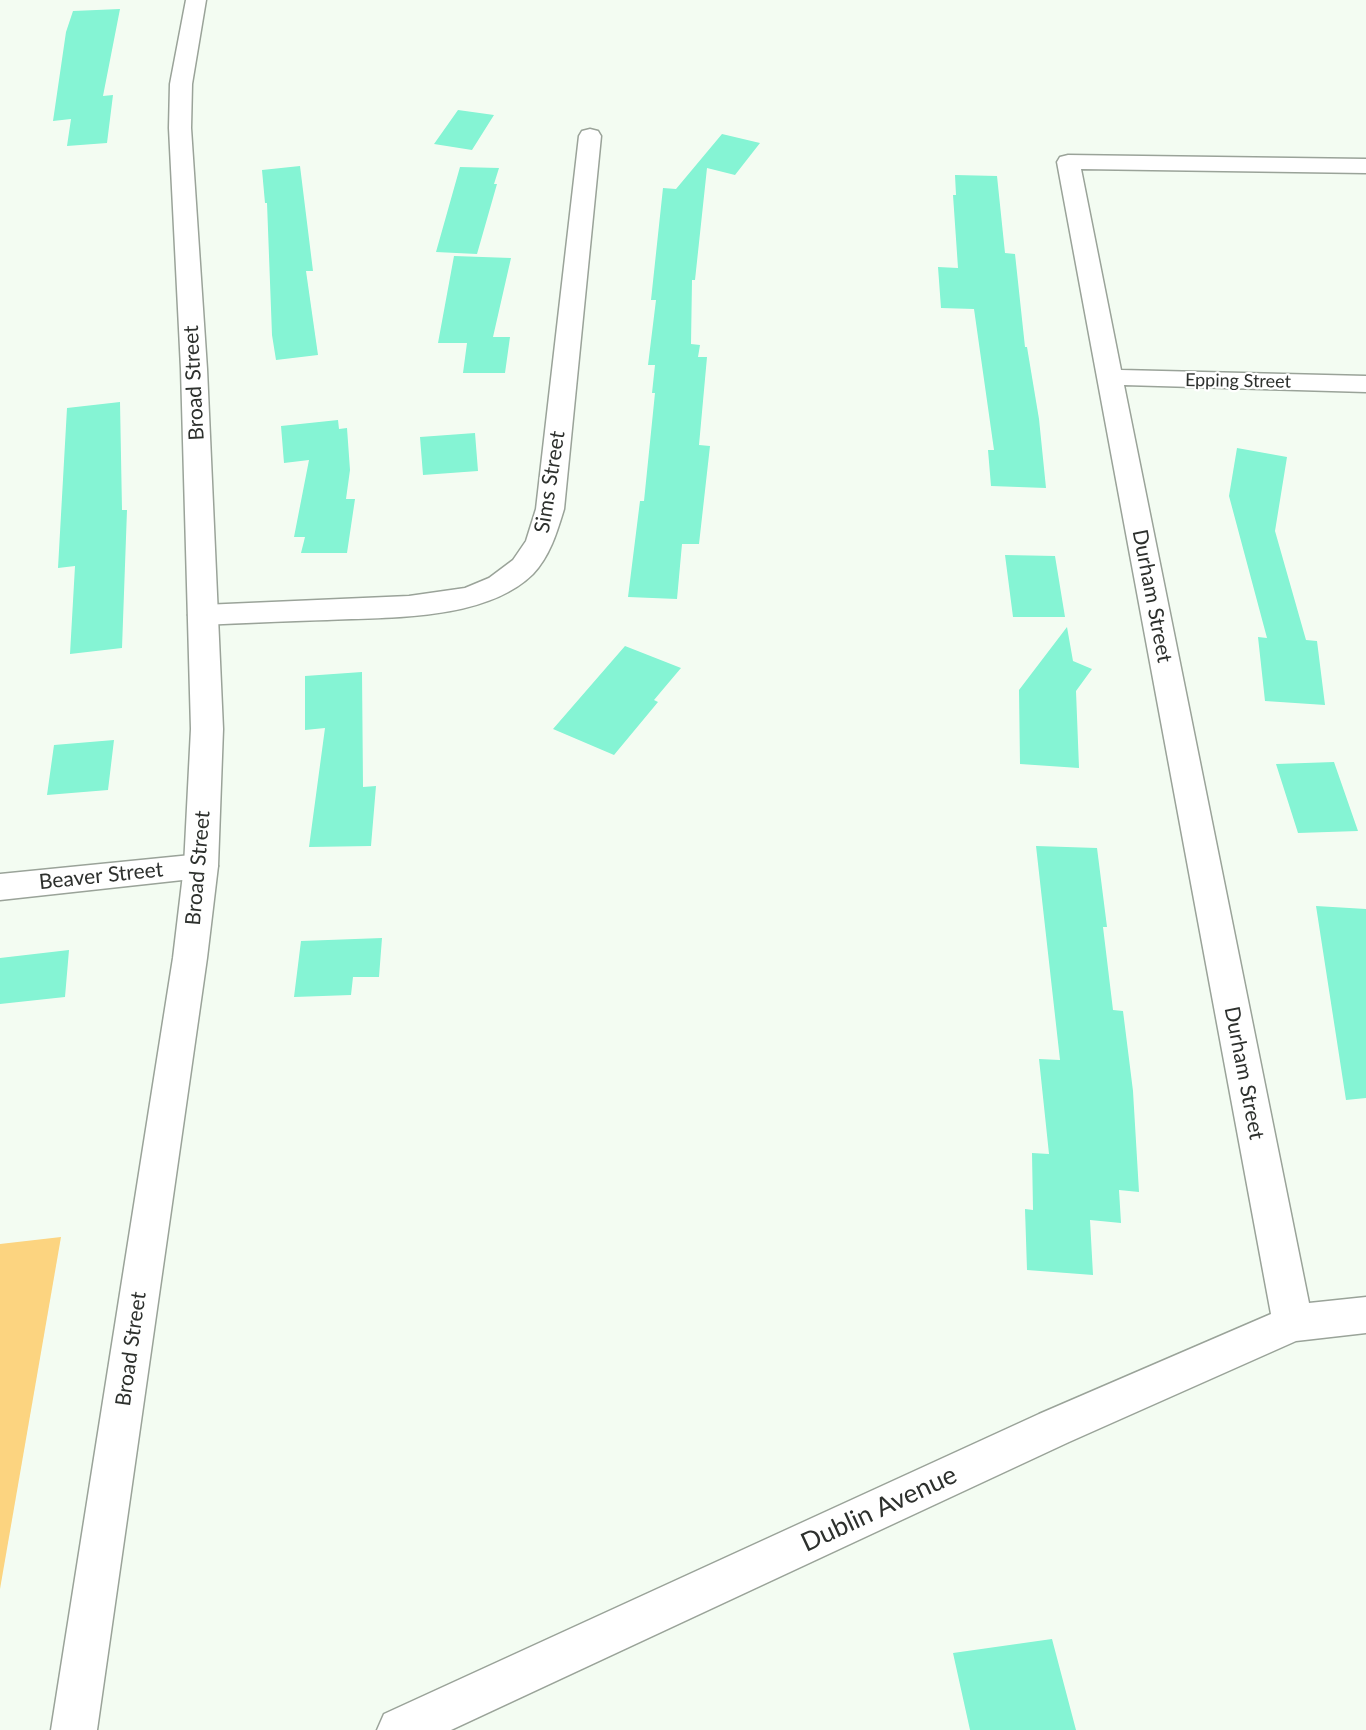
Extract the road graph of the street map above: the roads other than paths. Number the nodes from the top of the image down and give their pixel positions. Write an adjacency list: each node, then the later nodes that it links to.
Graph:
1 (196, 0): 6 (street, Broad Street)
2 (590, 136): 6 (street, Sims Street)
3 (1366, 166): 4 (street, Durham Street)
4 (1110, 378): 5 (street, Epping Street); 10 (street, Durham Street)
5 (1366, 384)
6 (204, 615): 7 (street, Broad Street)
7 (201, 866): 8 (street, Beaver Street); 11 (street, Broad Street)
8 (0, 887)
9 (1366, 1315): 10 (street, Dublin Avenue)
10 (1293, 1323): 12 (street, Dublin Avenue)
11 (74, 1730)
12 (400, 1730)

